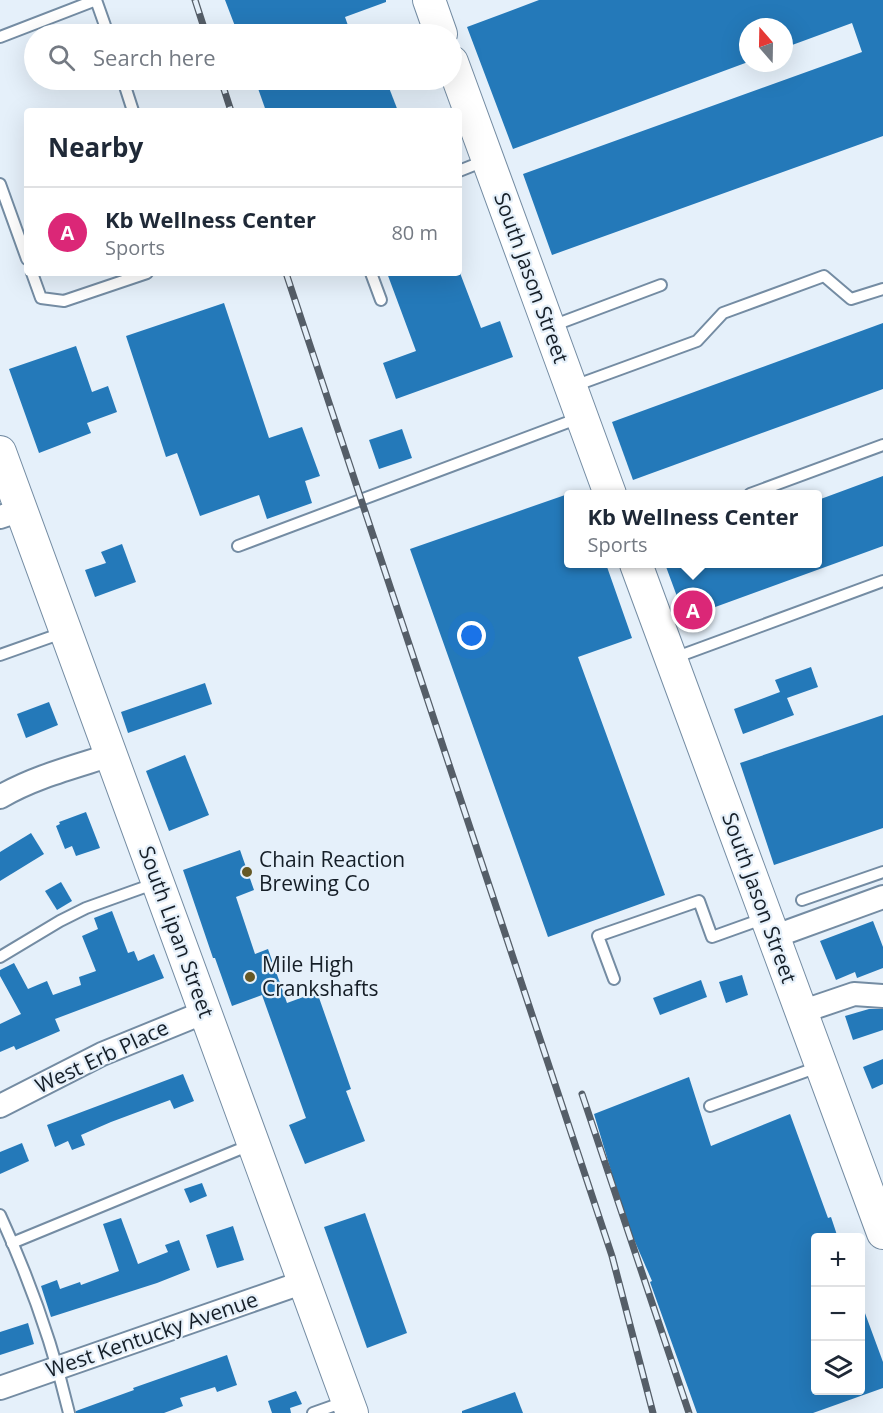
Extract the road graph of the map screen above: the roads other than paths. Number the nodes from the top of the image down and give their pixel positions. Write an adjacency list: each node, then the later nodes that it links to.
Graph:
1 (96, 0): 3 (lane); 4 (lane)
2 (429, 0): 5 (street)
3 (34, 24)
4 (104, 24)
5 (437, 24)
6 (24, 28): 7 (lane)
7 (0, 37)
8 (126, 90): 10 (lane)
9 (462, 90): 11 (street, South Jason Street)
10 (132, 108)
11 (487, 159): 12 (lane); 21 (street, South Jason Street)
12 (462, 170)
13 (0, 184): 14 (lane)
14 (24, 251)
15 (33, 276): 16 (lane)
16 (138, 276)
17 (372, 276): 20 (lane)
18 (661, 285): 21 (lane)
19 (883, 289): 22 (lane)
20 (381, 300)
21 (549, 327): 22 (street, South Jason Street)
22 (571, 388): 23 (street, South Jason Street)
23 (582, 417): 26 (street, South Jason Street); 29 (lane)
24 (883, 445): 27 (lane)
25 (0, 452): 28 (street, South Lipan Street)
26 (608, 490)
27 (763, 490)
28 (11, 513): 32 (street, South Lipan Street)
29 (238, 546)
30 (637, 568): 34 (street, South Jason Street)
31 (883, 581): 34 (lane)
32 (65, 632): 33 (lane); 35 (street, South Lipan Street)
33 (0, 655)
34 (671, 659): 41 (street, South Jason Street)
35 (111, 755): 36 (street); 38 (street, South Lipan Street)
36 (0, 797)
37 (883, 872): 40 (lane)
38 (157, 883): 42 (lane); 45 (street, South Lipan Street)
39 (883, 897): 41 (street)
40 (802, 900)
41 (769, 928): 43 (lane); 46 (street, South Jason Street)
42 (0, 957)
43 (614, 979)
44 (883, 996): 46 (street)
45 (205, 1012): 48 (street, West Erb Place); 50 (street, South Lipan Street)
46 (801, 1012): 47 (street, South Jason Street)
47 (821, 1066): 49 (lane); 52 (street, South Jason Street)
48 (0, 1106)
49 (710, 1107)
50 (253, 1143): 53 (lane); 54 (street, South Lipan Street)
51 (0, 1215): 53 (lane)
52 (883, 1233)
53 (12, 1243): 55 (lane)
54 (304, 1282): 55 (street, West Kentucky Avenue); 57 (street, South Lipan Street)
55 (58, 1367): 56 (street, West Kentucky Avenue); 58 (lane)
56 (0, 1388)
57 (350, 1407): 59 (lane)
58 (69, 1413)
59 (313, 1413)

